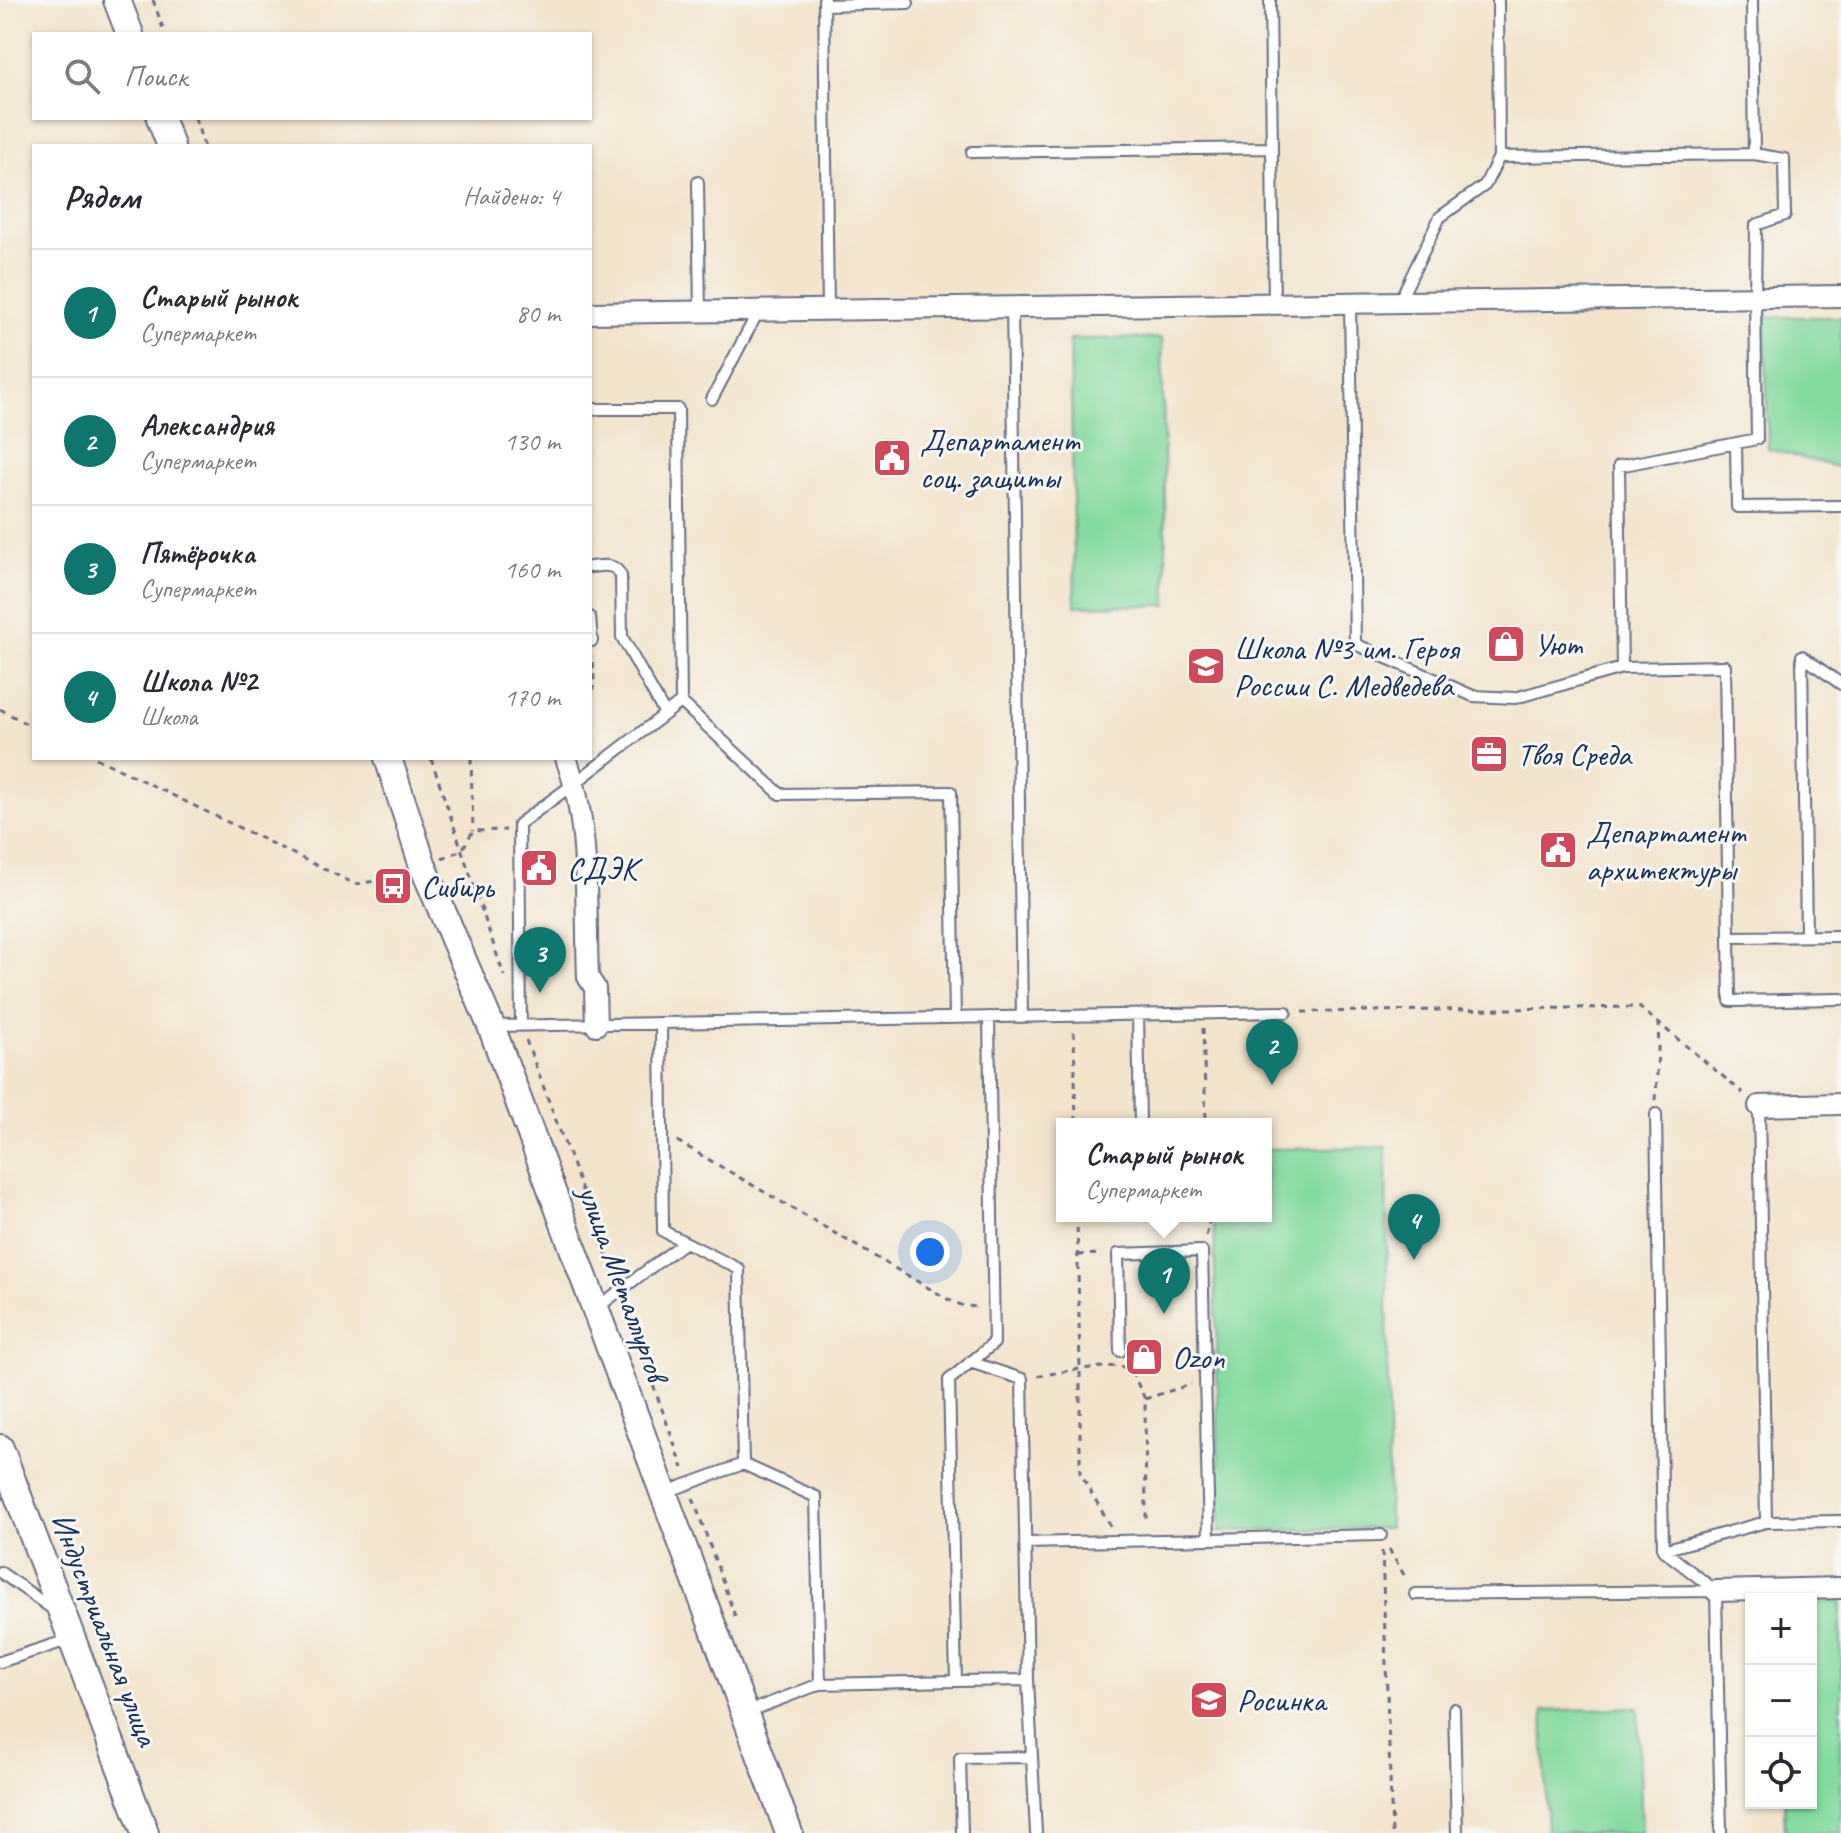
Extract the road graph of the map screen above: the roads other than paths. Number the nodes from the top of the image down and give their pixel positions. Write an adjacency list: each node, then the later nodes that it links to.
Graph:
1 (117, 0): 7 (street)
2 (1270, 0): 10 (lane)
3 (1498, 0): 13 (lane)
4 (1752, 0): 12 (lane)
5 (824, 2): 6 (lane); 21 (lane)
6 (906, 3)
7 (129, 32)
8 (161, 120): 9 (street)
9 (170, 144)
10 (1272, 148): 11 (lane); 19 (lane)
11 (972, 152)
12 (1754, 154): 13 (lane); 16 (lane)
13 (1499, 157): 17 (lane)
14 (698, 182): 23 (lane)
15 (1841, 296): 16 (street)
16 (1755, 297): 17 (street); 27 (lane)
17 (1399, 302): 18 (street)
18 (1350, 303): 19 (street); 30 (lane)
19 (1274, 304): 20 (street)
20 (1012, 307): 21 (street); 44 (lane)
21 (828, 309): 22 (street)
22 (759, 310): 23 (street); 25 (lane)
23 (700, 311): 24 (street)
24 (592, 313)
25 (712, 399)
26 (592, 409): 32 (lane)
27 (1736, 443): 28 (lane); 30 (lane)
28 (1841, 506)
29 (592, 567): 33 (lane)
30 (1622, 668): 39 (lane)
31 (1841, 684): 37 (lane)
32 (681, 702): 33 (lane); 45 (lane)
33 (665, 714): 36 (lane)
34 (389, 760): 48 (street, улица Металлургов)
35 (567, 760): 36 (street)
36 (575, 783): 47 (street); 49 (lane)
37 (1806, 936): 38 (lane); 39 (lane)
38 (1841, 936)
39 (1729, 937): 40 (lane)
40 (1841, 999)
41 (1286, 1012): 42 (lane)
42 (1138, 1015): 44 (lane); 53 (lane)
43 (989, 1017): 44 (lane); 45 (lane); 57 (lane)
44 (1022, 1017)
45 (955, 1018): 46 (lane)
46 (661, 1023): 47 (lane); 54 (lane)
47 (596, 1025): 49 (lane)
48 (491, 1026): 49 (lane); 55 (street, улица Металлургов)
49 (521, 1026)
50 (1841, 1104): 51 (street)
51 (1759, 1106): 62 (lane)
52 (1656, 1114): 66 (lane)
53 (1140, 1118)
54 (685, 1242): 55 (lane); 59 (lane)
55 (597, 1309): 60 (street, улица Металлургов)
56 (1120, 1351): 64 (lane)
57 (970, 1362): 65 (lane); 74 (lane)
58 (0, 1448): 71 (street, Индустриальная улица)
59 (743, 1464): 60 (lane); 75 (lane)
60 (664, 1493): 77 (street, улица Металлургов)
61 (1841, 1521): 62 (lane)
62 (1766, 1522): 66 (lane)
63 (1381, 1535): 64 (lane)
64 (1209, 1539): 65 (lane)
65 (1025, 1543): 73 (lane)
66 (1663, 1550): 69 (lane)
67 (0, 1572): 71 (lane)
68 (1841, 1588): 69 (street)
69 (1716, 1591): 70 (lane); 84 (lane)
70 (1415, 1594)
71 (69, 1628): 72 (lane); 79 (street, Индустриальная улица)
72 (0, 1662)
73 (1028, 1680): 74 (lane); 78 (lane)
74 (956, 1681): 75 (lane)
75 (820, 1684): 77 (lane)
76 (1454, 1709): 83 (lane)
77 (745, 1713): 80 (street, улица Металлургов)
78 (1031, 1757): 81 (lane); 82 (lane)
79 (145, 1833)
80 (789, 1833)
81 (962, 1833)
82 (1036, 1833)
83 (1457, 1833)
84 (1721, 1833)

